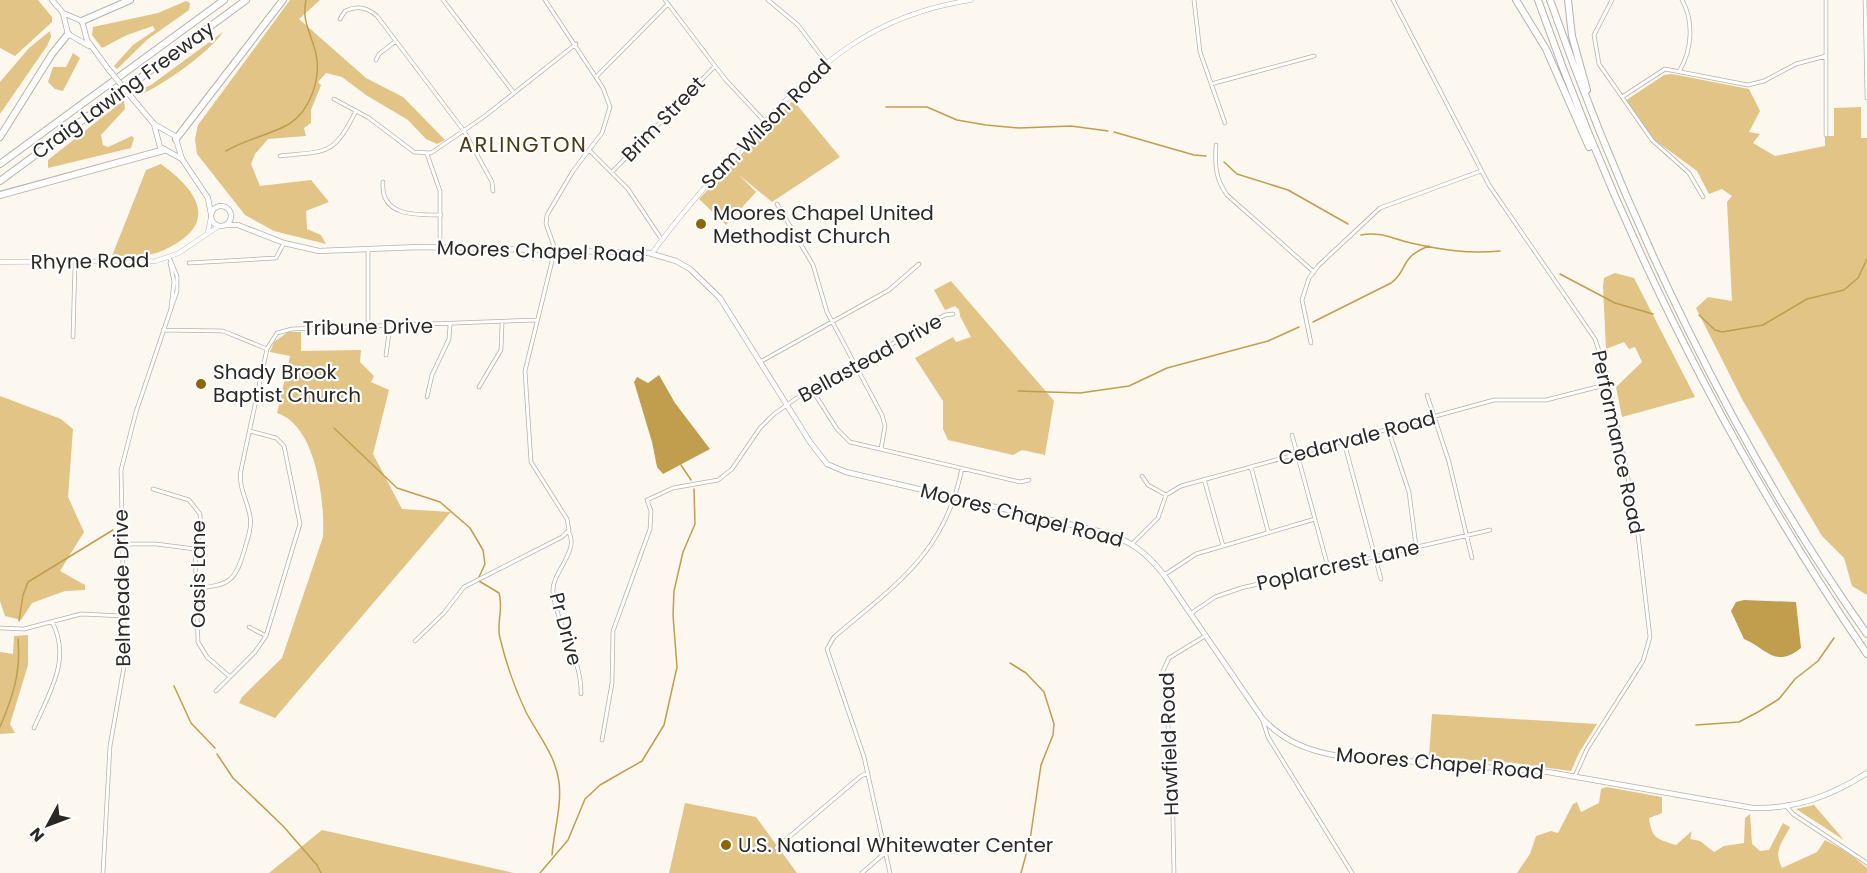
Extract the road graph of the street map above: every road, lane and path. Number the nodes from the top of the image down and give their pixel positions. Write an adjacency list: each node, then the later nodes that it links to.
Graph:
1 (51, 0): 22 (main road)
2 (130, 0): 25 (highway)
3 (224, 0): 59 (highway, Craig Lawing Freeway)
4 (246, 0): 63 (highway, Craig Lawing Freeway)
5 (283, 0): 52 (highway)
6 (443, 0): 40 (street)
7 (545, 0): 29 (street)
8 (665, 0): 21 (street)
9 (768, 0): 35 (street)
10 (971, 0): 35 (street, Sam Wilson Road)
11 (1194, 0): 39 (street)
12 (1393, 0): 60 (street, Performance Road)
13 (1516, 0): 62 (highway)
14 (1538, 0): 62 (highway)
15 (1550, 0): 45 (highway)
16 (1568, 0): 45 (highway)
17 (1612, 0): 41 (street)
18 (1682, 0): 37 (street)
19 (1826, 0): 33 (street)
20 (1865, 0): 31 (street)
21 (668, 4): 36 (street); 38 (street)
22 (63, 13): 23 (main road); 26 (main road)
23 (74, 19): 25 (main road); 26 (main road)
24 (340, 19): 28 (street)
25 (82, 21): 30 (main road)
26 (67, 25): 27 (main road)
27 (68, 34): 30 (main road); 51 (highway)
28 (396, 41): 34 (street); 49 (street)
29 (576, 44): 38 (street); 40 (street)
30 (92, 48): 48 (main road, bridge)
31 (1867, 50): 42 (street)
32 (1314, 56): 39 (street)
33 (1826, 56): 37 (street); 50 (street)
34 (376, 60)
35 (826, 62): 46 (street, Sam Wilson Road)
36 (715, 66): 46 (street); 61 (street, Brim Street)
37 (1680, 70): 41 (street)
38 (596, 76): 54 (street)
39 (1211, 84): 47 (street)
40 (514, 93): 49 (street)
41 (1621, 97): 67 (street)
42 (1867, 98)
43 (334, 99): 44 (street)
44 (356, 111): 56 (street); 57 (street)
45 (1592, 114): 145 (highway)
46 (765, 122): 77 (street, Sam Wilson Road)
47 (1225, 123)
48 (154, 124): 52 (main road); 55 (main road)
49 (464, 131): 56 (street); 65 (street)
50 (1826, 135)
51 (0, 137)
52 (177, 142): 55 (main road); 58 (main road)
53 (1216, 145): 88 (street)
54 (589, 150): 61 (street); 80 (street)
55 (167, 151): 58 (main road); 66 (highway)
56 (427, 154): 72 (street)
57 (280, 156)
58 (182, 159): 68 (main road)
59 (0, 164)
60 (1481, 171): 88 (street); 103 (street, Performance Road)
61 (612, 172): 77 (street)
62 (1606, 177): 149 (highway)
63 (0, 180)
64 (383, 182): 72 (street)
65 (493, 191)
66 (0, 195)
67 (1702, 197)
68 (208, 198): 70 (main road); 73 (main road)
69 (777, 204): 91 (street)
70 (220, 206): 71 (main road); 73 (main road)
71 (230, 214): 74 (main road); 75 (main road)
72 (441, 215): 79 (street)
73 (211, 216): 75 (main road); 76 (street)
74 (238, 225): 75 (main road, Moores Chapel Road); 78 (main road, Moores Chapel Road)
75 (222, 226): 76 (street, Rhyne Road)
76 (208, 231): 83 (street, Rhyne Road)
77 (662, 240): 82 (street, Sam Wilson Road)
78 (284, 243): 81 (main road, Moores Chapel Road); 86 (street)
79 (440, 247): 80 (main road, Moores Chapel Road); 81 (main road, Moores Chapel Road)
80 (555, 249): 82 (main road, Moores Chapel Road); 90 (street)
81 (368, 250): 94 (street)
82 (652, 254): 101 (main road, Moores Chapel Road)
83 (169, 257): 85 (street, Rhyne Road); 96 (street, Belmeade Drive)
84 (0, 262): 85 (street, Rhyne Road)
85 (75, 263): 97 (street)
86 (189, 263)
87 (920, 264): 91 (street)
88 (1314, 272): 98 (street)
89 (953, 314): 102 (street, Bellastead Drive)
90 (537, 320): 92 (street, Tribune Drive); 126 (street)
91 (832, 321): 101 (street); 102 (street)
92 (502, 324): 93 (street, Tribune Drive); 104 (street)
93 (450, 325): 95 (street, Tribune Drive); 107 (street)
94 (368, 326): 95 (street, Tribune Drive); 99 (street, Tribune Drive)
95 (390, 326): 100 (street)
96 (163, 330): 99 (street); 130 (street, Belmeade Drive)
97 (73, 336)
98 (1311, 343)
99 (267, 349): 111 (street)
100 (386, 355)
101 (760, 362): 108 (main road, Moores Chapel Road)
102 (855, 365): 105 (street, Bellastead Drive); 114 (street)
103 (1609, 384): 109 (street, Cedarvale Road); 158 (street, Performance Road)
104 (479, 387)
105 (811, 388): 108 (street, Bellastead Drive); 114 (street)
106 (1427, 395): 109 (street)
107 (427, 397)
108 (787, 405): 123 (main road, Moores Chapel Road); 155 (street, Bellastead Drive)
109 (1433, 417): 110 (street, Cedarvale Road); 128 (street)
110 (1388, 429): 113 (street, Cedarvale Road); 132 (street)
111 (250, 431): 139 (street); 146 (street)
112 (1292, 435): 115 (street)
113 (1344, 441): 115 (street, Cedarvale Road); 134 (street)
114 (881, 449): 117 (street)
115 (1297, 454): 116 (street, Cedarvale Road); 124 (street)
116 (1251, 467): 119 (street, Cedarvale Road); 127 (street)
117 (962, 468): 120 (street); 123 (street)
118 (1142, 476): 122 (street)
119 (1204, 479): 122 (street, Cedarvale Road); 131 (street)
120 (1029, 480)
121 (153, 489): 133 (street, Oasis Lane)
122 (1167, 495): 129 (street)
123 (956, 498): 129 (main road, Moores Chapel Road); 156 (street)
124 (1315, 519): 127 (street); 136 (street)
125 (1491, 530): 128 (street, Poplarcrest Lane)
126 (568, 531): 148 (street); 152 (street, Pr Drive)
127 (1268, 531): 131 (street)
128 (1465, 534): 132 (street, Poplarcrest Lane); 135 (street)
129 (1133, 543): 137 (main road, Moores Chapel Road)
130 (122, 544): 133 (street); 141 (street, Belmeade Drive)
131 (1223, 546): 137 (street)
132 (1416, 546): 134 (street, Poplarcrest Lane)
133 (195, 549): 139 (street, Oasis Lane)
134 (1375, 555): 136 (street, Poplarcrest Lane); 138 (street)
135 (1472, 558)
136 (1328, 567): 140 (street, Poplarcrest Lane)
137 (1164, 575): 140 (main road, Moores Chapel Road)
138 (1381, 579)
139 (197, 588): 150 (street, Oasis Lane)
140 (1190, 614): 147 (main road, Moores Chapel Road)
141 (124, 616): 142 (street); 163 (street, Belmeade Drive)
142 (52, 622): 144 (street); 154 (street)
143 (249, 627): 146 (street)
144 (0, 628)
145 (1867, 634)
146 (266, 636): 150 (street)
147 (1205, 636): 153 (main road, Moores Chapel Road); 166 (street, Hawfield Road)
148 (415, 641)
149 (1867, 654)
150 (229, 676): 151 (street)
151 (216, 691)
152 (581, 694)
153 (1262, 718): 158 (main road, Moores Chapel Road); 167 (street)
154 (34, 728)
155 (602, 740)
156 (868, 773): 160 (street); 161 (street)
157 (1867, 773): 159 (main road, Moores Chapel Road)
158 (1575, 776): 159 (main road, Moores Chapel Road)
159 (1787, 807): 162 (street)
160 (776, 848)
161 (886, 852): 164 (street); 165 (street)
162 (1867, 863)
163 (103, 873)
164 (862, 873)
165 (890, 873)
166 (1174, 873)
167 (1352, 873)

